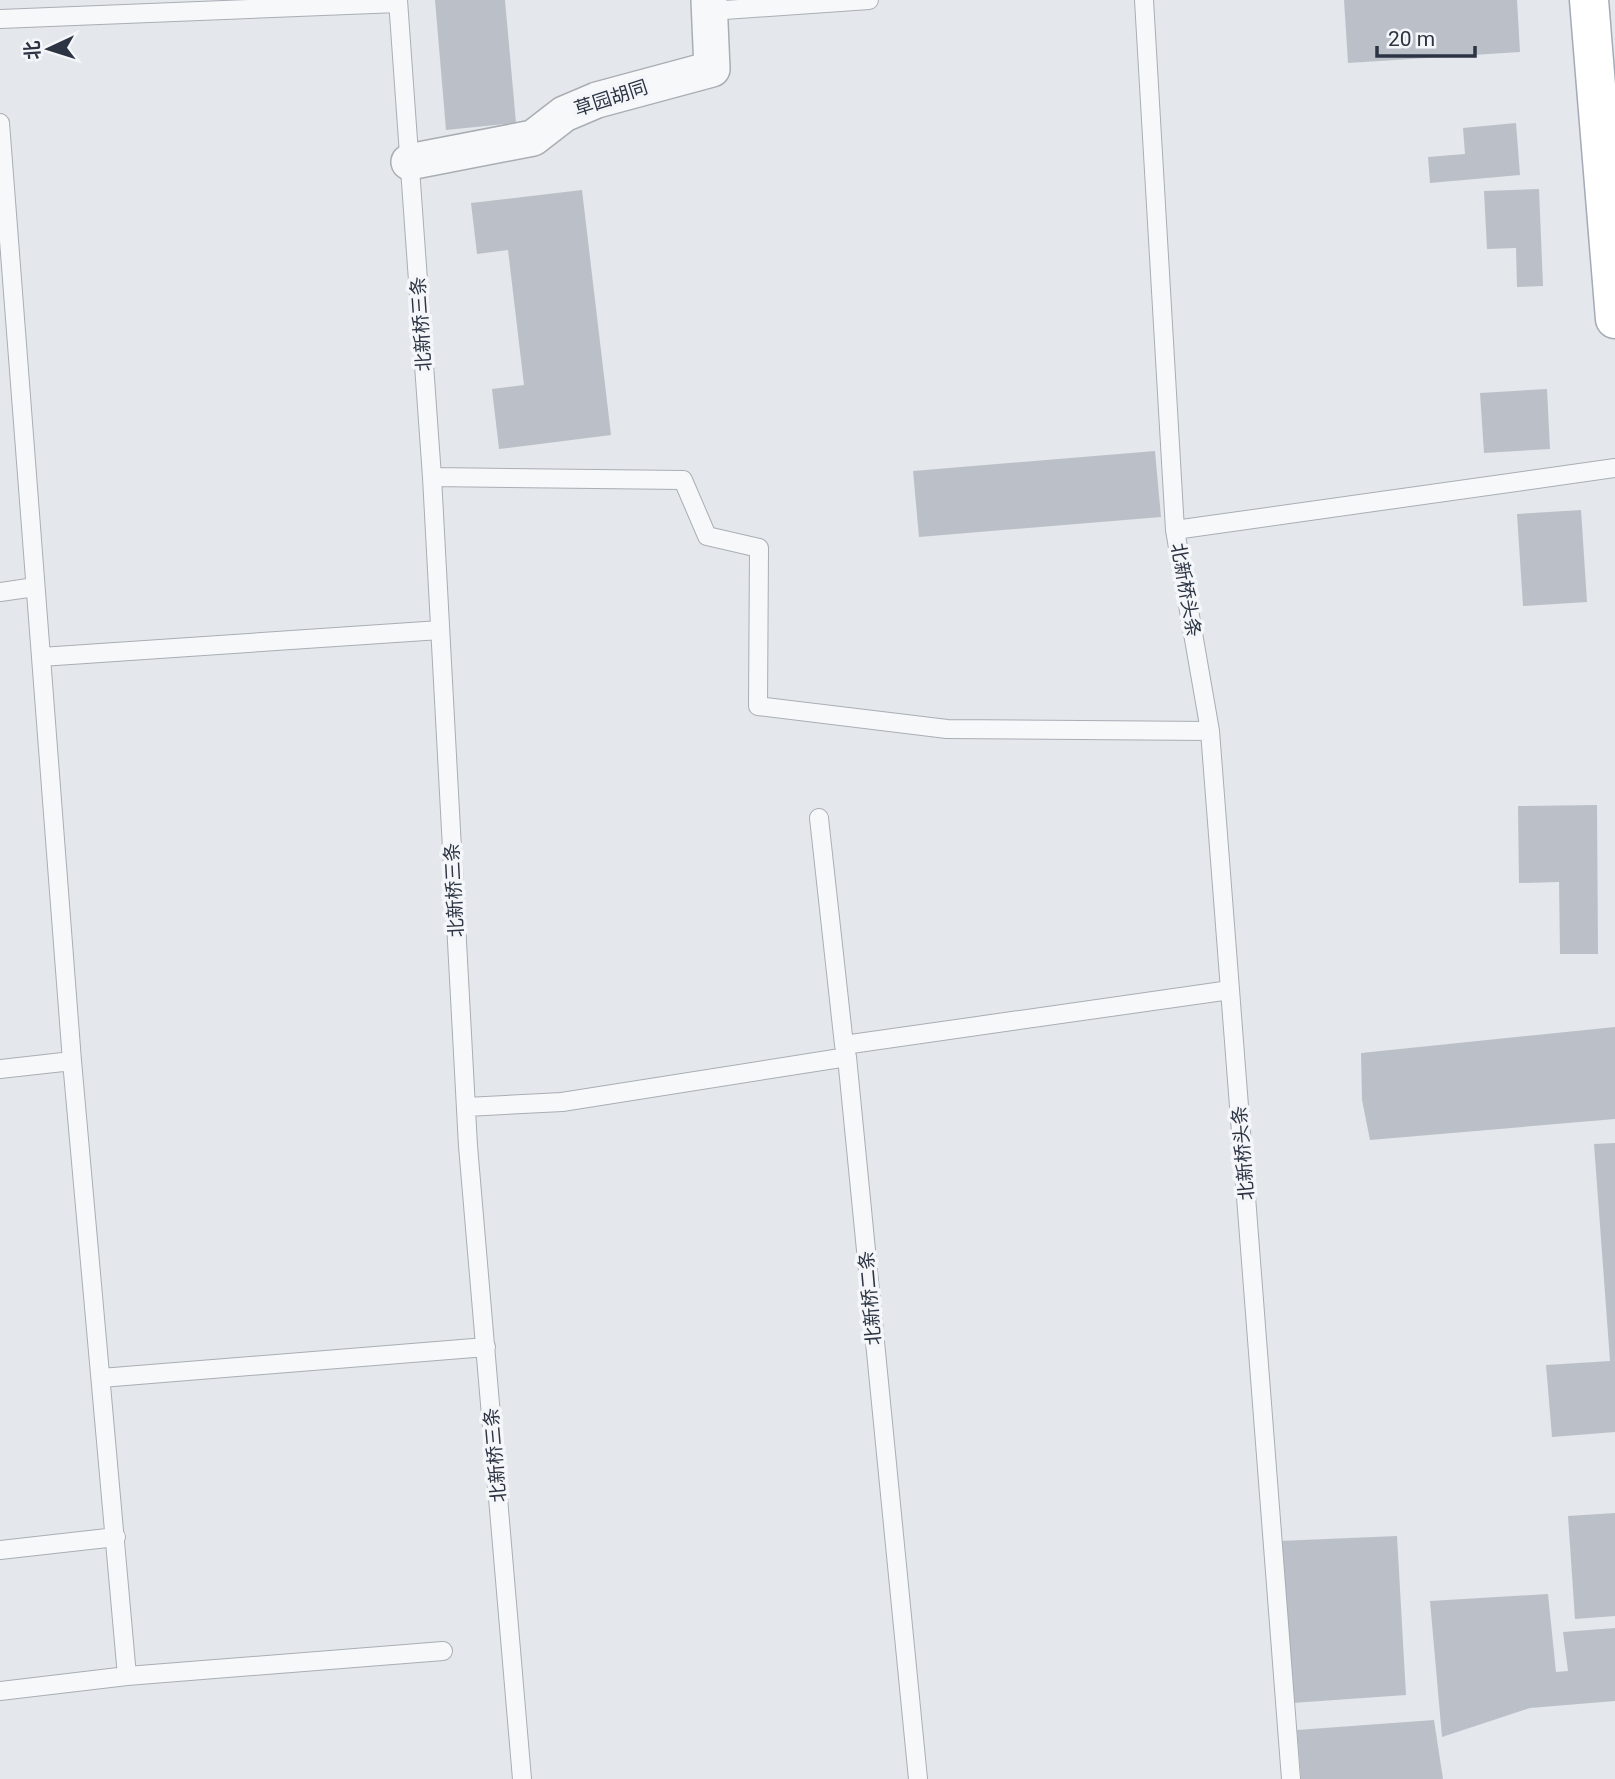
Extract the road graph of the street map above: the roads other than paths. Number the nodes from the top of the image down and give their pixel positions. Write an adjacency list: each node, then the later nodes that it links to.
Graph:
1 (6, 0): 7 (lane)
2 (869, 0): 6 (lane)
3 (1144, 0): 13 (lane, 北新桥头条)
4 (1589, 0): 10 (main road)
5 (398, 2): 7 (lane); 9 (lane, 北新桥三条)
6 (710, 6): 9 (street, 草园胡同)
7 (4, 19)
8 (0, 123): 14 (lane)
9 (409, 162): 12 (lane, 北新桥三条)
10 (1615, 319)
11 (1615, 468): 13 (lane, 北新桥头条)
12 (432, 477): 16 (lane, 北新桥三条); 18 (lane)
13 (1175, 530): 18 (lane, 北新桥头条)
14 (35, 587): 15 (lane); 17 (lane)
15 (0, 592)
16 (440, 630): 17 (lane); 24 (lane, 北新桥三条)
17 (41, 657): 22 (lane)
18 (1210, 731): 20 (lane, 北新桥头条)
19 (819, 818): 21 (lane, 北新桥二条)
20 (1230, 990): 21 (lane); 34 (lane, 北新桥头条)
21 (846, 1051): 24 (lane); 33 (lane, 北新桥二条)
22 (72, 1061): 23 (lane); 26 (lane)
23 (0, 1069)
24 (466, 1107): 25 (lane, 北新桥三条)
25 (486, 1347): 26 (lane); 32 (lane, 北新桥三条)
26 (101, 1377): 27 (lane)
27 (116, 1537): 28 (lane); 30 (lane)
28 (0, 1550)
29 (443, 1651): 30 (lane)
30 (127, 1676): 31 (lane)
31 (0, 1691)
32 (522, 1779)
33 (918, 1779)
34 (1291, 1779)

